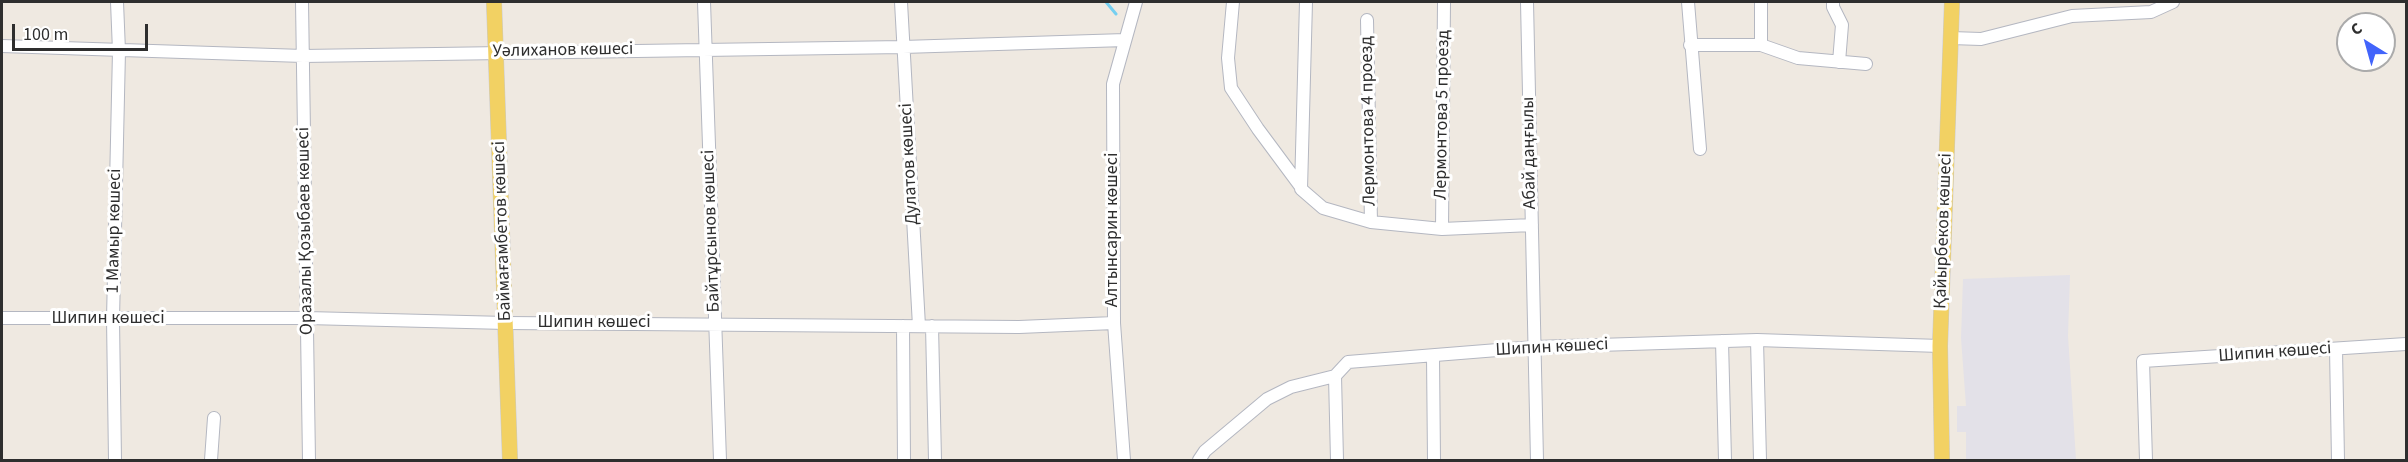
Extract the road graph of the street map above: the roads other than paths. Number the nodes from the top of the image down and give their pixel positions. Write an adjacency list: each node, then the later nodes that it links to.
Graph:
1 (117, 2): 24 (street, 1 Мамыр көшесі)
2 (302, 2): 26 (street, Оразалы Қозыбаев көшесі)
3 (494, 2): 25 (main road, Баймағамбетов көшесі)
4 (704, 2): 23 (street, Байтұрсынов көшесі)
5 (901, 2): 22 (street, Дулатов көшесі)
6 (1136, 2): 18 (street, Алтынсарин көшесі)
7 (1233, 2): 30 (street)
8 (1306, 2): 30 (street)
9 (1444, 2): 33 (street, Лермонтова 5 проезд)
10 (1527, 2): 32 (street, Абай даңғылы)
11 (1688, 2): 19 (street)
12 (1761, 2): 20 (street)
13 (1833, 2): 27 (street)
14 (1952, 2): 17 (main road, Қайырбеков көшесі)
15 (2173, 2): 17 (street)
16 (1367, 20): 31 (street, Лермонтова 4 проезд)
17 (1951, 38): 45 (main road, Қайырбеков көшесі)
18 (1125, 40): 22 (street, Уәлиханов көшесі); 38 (street, Алтынсарин көшесі)
19 (1690, 45): 20 (street); 29 (street)
20 (1761, 45): 27 (street)
21 (2, 46): 24 (street, Уәлиханов көшесі)
22 (903, 46): 23 (street, Уәлиханов көшесі); 41 (street, Дулатов көшесі)
23 (706, 49): 25 (street, Уәлиханов көшесі); 39 (street, Байтұрсынов көшесі)
24 (118, 51): 26 (street, Уәлиханов көшесі); 36 (street, 1 Мамыр көшесі)
25 (496, 52): 26 (street, Уәлиханов көшесі); 37 (main road, Баймағамбетов көшесі)
26 (303, 56): 35 (street, Оразалы Қозыбаев көшесі)
27 (1839, 62): 28 (street)
28 (1866, 64)
29 (1700, 149)
30 (1301, 188): 31 (street)
31 (1371, 222): 33 (street)
32 (1532, 225): 33 (street); 46 (street, Абай даңғылы)
33 (1442, 229)
34 (2, 318): 36 (street, Шипин көшесі)
35 (307, 318): 36 (street, Шипин көшесі); 37 (street, Шипин көшесі); 53 (street, Оразалы Қозыбаев көшесі)
36 (112, 319): 51 (street, 1 Мамыр көшесі)
37 (506, 323): 39 (street, Шипин көшесі); 54 (main road, Баймағамбетов көшесі)
38 (1114, 323): 41 (street, Шипин көшесі); 58 (street, Алтынсарин көшесі)
39 (715, 324): 40 (street, Шипин көшесі); 55 (street, Байтұрсынов көшесі)
40 (903, 326): 41 (street, Шипин көшесі); 56 (street)
41 (926, 326): 57 (street, Дулатов көшесі)
42 (1757, 340): 43 (street, Шипин көшесі); 45 (street, Шипин көшесі); 64 (street)
43 (1722, 341): 46 (street, Шипин көшесі); 63 (street)
44 (2406, 344): 47 (street, Шипин көшесі)
45 (1940, 346): 65 (main road, Қайырбеков көшесі)
46 (1535, 347): 48 (street, Шипин көшесі); 62 (street, Абай даңғылы)
47 (2336, 349): 66 (street, Шипин көшесі); 67 (street)
48 (1433, 356): 49 (street, Шипин көшесі); 61 (street)
49 (1335, 376): 59 (street, Шипин көшесі); 60 (street)
50 (214, 418): 52 (street)
51 (115, 460)
52 (211, 460)
53 (309, 460)
54 (510, 460)
55 (720, 460)
56 (904, 460)
57 (935, 460)
58 (1124, 460)
59 (1199, 460)
60 (1337, 460)
61 (1434, 460)
62 (1537, 460)
63 (1725, 460)
64 (1760, 460)
65 (1942, 460)
66 (2146, 460)
67 (2337, 460)

